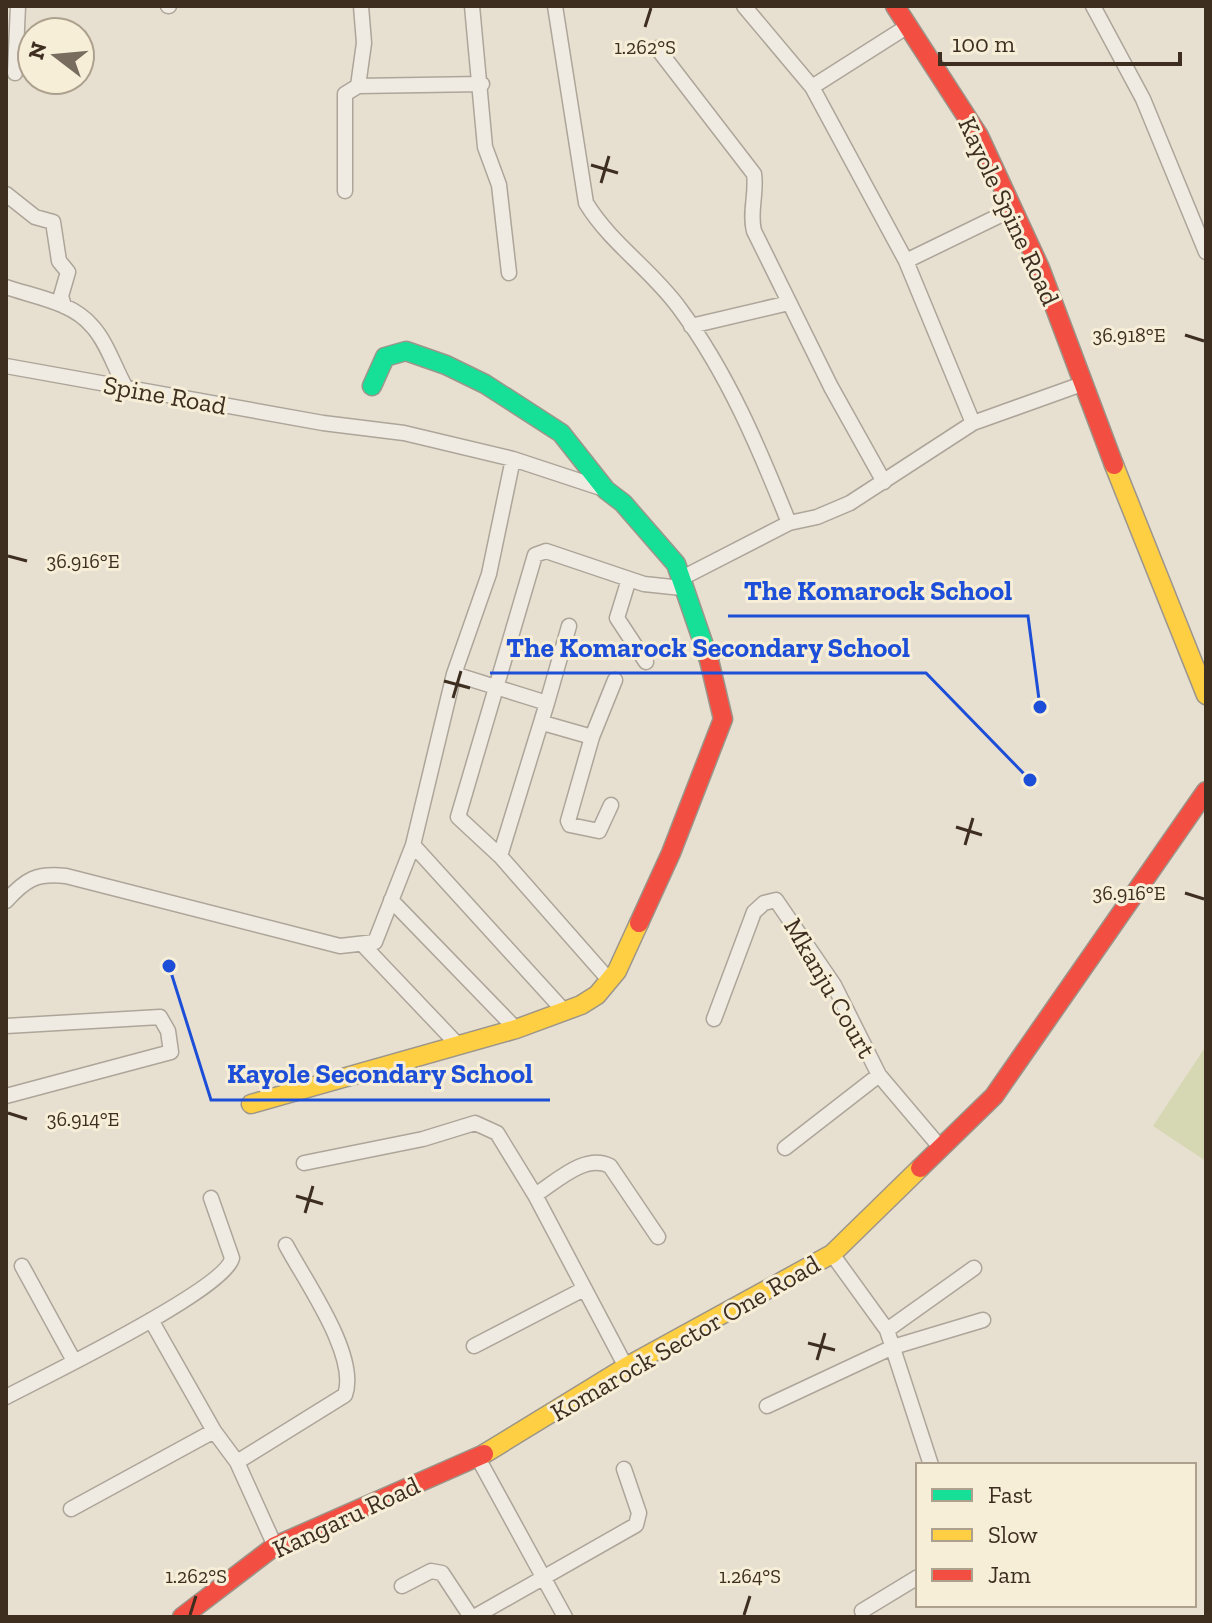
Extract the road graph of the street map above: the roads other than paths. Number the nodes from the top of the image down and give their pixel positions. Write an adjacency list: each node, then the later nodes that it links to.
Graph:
1 (18, 6): 10 (street)
2 (361, 6): 12 (street)
3 (472, 6): 11 (street)
4 (555, 6): 24 (street)
5 (744, 6): 13 (street)
6 (895, 6): 8 (main road, Kayole Spine Road)
7 (1093, 6): 17 (street)
8 (908, 26): 13 (street); 16 (main road, Kayole Spine Road)
9 (657, 48): 22 (street)
10 (15, 73)
11 (482, 84): 12 (street); 20 (street)
12 (358, 86): 14 (street)
13 (812, 87): 19 (street)
14 (345, 191)
15 (6, 194): 23 (street)
16 (1013, 209): 19 (street); 26 (main road, Kayole Spine Road)
17 (1200, 215): 18 (street)
18 (1206, 252)
19 (906, 261): 29 (street)
20 (509, 273)
21 (6, 287): 23 (street)
22 (789, 303): 24 (street); 31 (street)
23 (64, 306): 28 (street)
24 (691, 326): 33 (street)
25 (6, 366): 28 (street, Spine Road)
26 (1082, 384): 29 (street); 41 (main road, Kayole Spine Road)
27 (372, 386): 32 (main road)
28 (126, 388): 30 (street, Spine Road)
29 (973, 423): 31 (street)
30 (513, 459): 32 (street, Spine Road); 38 (street)
31 (884, 482): 33 (street)
32 (606, 490): 35 (main road)
33 (789, 523): 35 (street)
34 (629, 579): 35 (street); 37 (street); 40 (street)
35 (682, 583): 52 (main road)
36 (569, 626): 42 (street)
37 (646, 662)
38 (454, 674): 40 (street); 47 (street)
39 (615, 680): 44 (street)
40 (497, 686): 42 (street); 48 (street)
41 (1206, 695)
42 (547, 703): 43 (street)
43 (543, 723): 44 (street); 48 (street)
44 (592, 737): 46 (street)
45 (1206, 791): 61 (main road, Komarock Sector One Road)
46 (611, 805)
47 (413, 845): 49 (street); 53 (street)
48 (500, 856): 52 (street)
49 (391, 900): 51 (street); 56 (street)
50 (6, 901): 51 (street)
51 (363, 945): 57 (street)
52 (610, 981): 53 (main road)
53 (565, 1012): 56 (main road)
54 (714, 1019): 58 (street, Mkanju Court)
55 (6, 1026): 59 (street)
56 (516, 1029): 57 (main road)
57 (458, 1045): 60 (main road)
58 (879, 1075): 61 (street, Mkanju Court); 62 (street)
59 (6, 1096)
60 (251, 1104)
61 (940, 1147): 68 (main road, Komarock Sector One Road)
62 (785, 1148)
63 (304, 1163): 64 (street)
64 (535, 1195): 66 (street); 71 (street)
65 (211, 1198): 72 (street)
66 (658, 1237)
67 (286, 1245): 83 (street)
68 (832, 1254): 74 (street); 78 (main road, Komarock Sector One Road)
69 (22, 1266): 77 (street)
70 (974, 1268): 74 (street)
71 (584, 1289): 75 (street); 78 (street)
72 (151, 1320): 77 (street); 81 (street)
73 (983, 1320): 76 (street)
74 (887, 1330): 76 (street)
75 (474, 1346)
76 (893, 1347): 80 (street); 84 (street)
77 (74, 1361): 79 (street)
78 (626, 1367): 82 (main road, Komarock Sector One Road)
79 (6, 1397)
80 (767, 1406)
81 (214, 1431): 83 (street); 86 (street)
82 (478, 1458): 87 (main road, Kangaru Road); 88 (street)
83 (237, 1462): 87 (street)
84 (930, 1463)
85 (624, 1469): 88 (street)
86 (71, 1509)
87 (275, 1546): 92 (main road, Kangaru Road)
88 (542, 1577): 93 (street); 94 (street)
89 (916, 1578): 91 (street)
90 (402, 1586): 93 (street)
91 (862, 1611)
92 (182, 1617)
93 (472, 1617)
94 (565, 1617)

